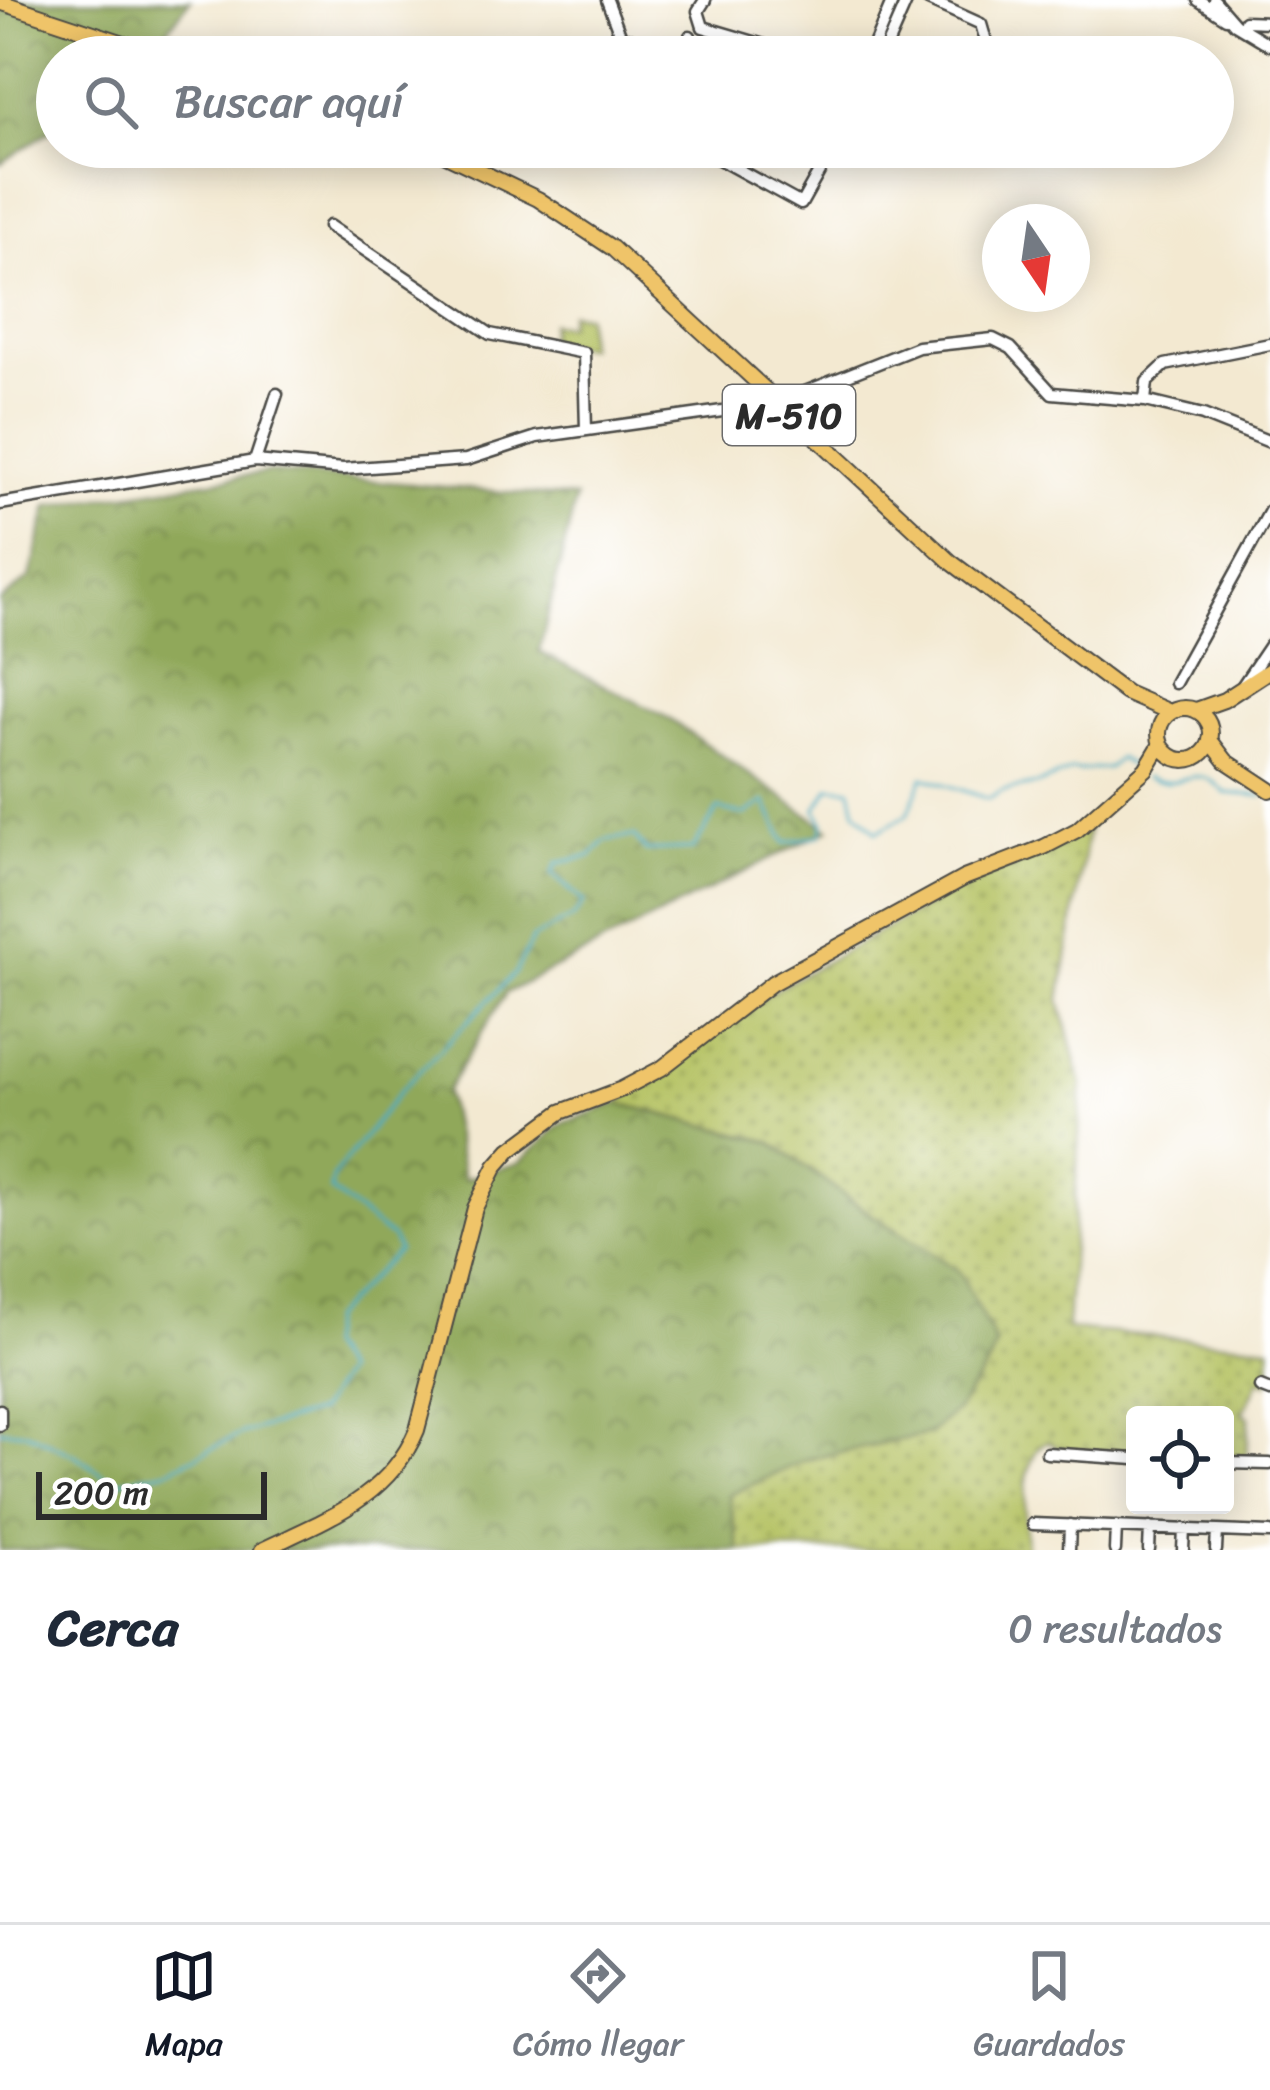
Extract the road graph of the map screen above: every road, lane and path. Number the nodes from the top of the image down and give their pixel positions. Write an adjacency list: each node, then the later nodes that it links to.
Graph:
1 (607, 0): 12 (street)
2 (705, 0): 13 (street)
3 (893, 0): 14 (street)
4 (907, 0): 15 (street)
5 (928, 0): 16 (street)
6 (1198, 0): 10 (street)
7 (1216, 1): 10 (street)
8 (0, 2): 11 (main road)
9 (1270, 22): 10 (street)
10 (1240, 23): 17 (street)
11 (103, 36)
12 (621, 36)
13 (734, 36)
14 (878, 36)
15 (891, 36)
16 (985, 36)
17 (1266, 42)
18 (475, 168): 39 (main road, M-510)
19 (737, 168): 20 (street)
20 (821, 168)
21 (329, 226): 27 (street)
22 (1270, 344): 25 (street)
23 (277, 394): 29 (street)
24 (790, 398): 25 (street)
25 (1145, 401): 28 (street)
26 (758, 406): 27 (street)
27 (586, 430): 29 (street)
28 (1270, 442)
29 (255, 461): 30 (street)
30 (0, 504)
31 (1270, 511): 32 (street)
32 (1253, 543): 33 (street); 36 (street)
33 (1270, 544)
34 (1270, 645): 37 (street)
35 (1270, 670): 37 (main road)
36 (1175, 683)
37 (1243, 685): 38 (main road)
38 (1224, 700): 40 (main road); 43 (main road)
39 (1139, 701): 41 (main road, M-510); 42 (main road, M-510)
40 (1196, 710): 41 (main road, M-510); 43 (main road)
41 (1170, 712): 42 (main road)
42 (1160, 727): 44 (main road)
43 (1210, 733): 45 (main road); 47 (main road)
44 (1161, 744): 46 (main road); 48 (main road)
45 (1201, 755): 46 (main road); 47 (main road)
46 (1172, 757): 48 (main road)
47 (1226, 761): 49 (main road)
48 (1146, 769): 61 (main road)
49 (1270, 790)
50 (1047, 1453): 51 (street)
51 (1126, 1458)
52 (1234, 1462): 53 (street)
53 (1270, 1464)
54 (1033, 1524): 55 (street)
55 (1070, 1525): 56 (street); 62 (street)
56 (1116, 1527): 57 (street); 63 (street)
57 (1150, 1528): 58 (street); 64 (street)
58 (1184, 1529): 59 (street); 65 (street)
59 (1217, 1531): 60 (street); 66 (street)
60 (1270, 1533)
61 (262, 1550)
62 (1069, 1550)
63 (1115, 1550)
64 (1149, 1550)
65 (1183, 1550)
66 (1216, 1550)

